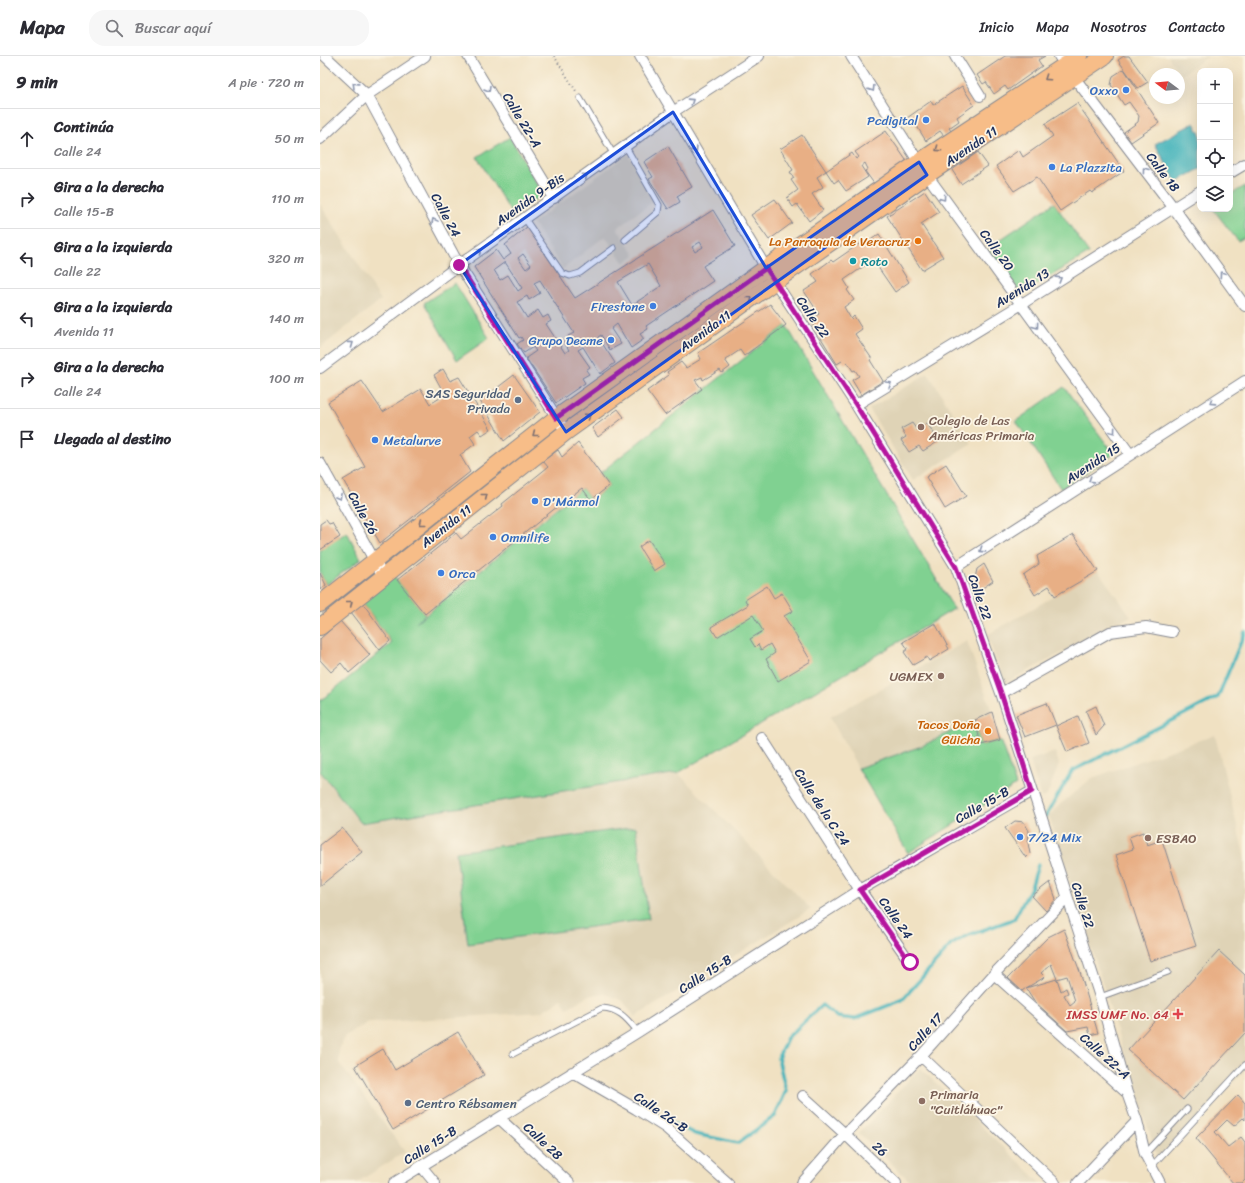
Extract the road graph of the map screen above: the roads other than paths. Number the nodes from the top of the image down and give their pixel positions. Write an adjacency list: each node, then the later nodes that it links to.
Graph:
1 (325, 56): 11 (street, Calle 24, one-way to 1)
2 (425, 56): 11 (street)
3 (468, 56): 22 (street, Calle 22-A, one-way to 22)
4 (640, 56): 14 (street, Calle 22)
5 (759, 56): 14 (street, Avenida 9-Bis, one-way to 5)
6 (851, 56): 19 (street, Calle 20, one-way to 19)
7 (955, 56): 12 (street)
8 (1079, 56): 10 (main road, Avenida 11)
9 (1105, 56): 10 (main road, Avenida 11)
10 (1066, 66): 19 (main road, Avenida 11); 23 (street, Calle 18, one-way to 10)
11 (367, 95): 15 (street); 27 (street, Calle 24, one-way to 11)
12 (980, 96)
13 (580, 98): 17 (lane)
14 (673, 112): 16 (street, Avenida 9-Bis); 28 (street, Calle 22, one-way to 28)
15 (320, 139)
16 (626, 147): 17 (street, Avenida 9-Bis); 25 (lane)
17 (614, 154): 22 (street, Avenida 9-Bis, one-way to 17)
18 (1245, 164): 20 (street)
19 (923, 169): 28 (main road, Avenida 11); 29 (street, Calle 20, one-way to 29)
20 (1233, 171)
21 (1197, 193): 23 (street, Avenida 13)
22 (554, 198): 24 (street, Avenida 9-Bis)
23 (1173, 207): 29 (street, Avenida 13, one-way to 23); 30 (street, Calle 18, one-way to 23)
24 (525, 219): 26 (lane); 27 (street, Avenida 9-Bis, one-way to 24)
25 (625, 240)
26 (614, 248)
27 (459, 265): 33 (street, Avenida 9-Bis, one-way to 27); 36 (street, Calle 24)
28 (770, 275): 31 (main road, Avenida 11); 32 (main road, Avenida 11, one-way to 28); 35 (street, Calle 22)
29 (1020, 304): 35 (street, Avenida 13, one-way to 29); 38 (street, Calle 20, one-way to 38)
30 (1245, 306)
31 (670, 337): 32 (main road); 36 (main road, Avenida 11)
32 (678, 350): 37 (main road, Avenida 11, one-way to 32)
33 (320, 368)
34 (1245, 381): 38 (street, Avenida 15, one-way to 38)
35 (856, 405): 43 (street, Calle 22)
36 (556, 418): 37 (street, Calle 24); 40 (main road, Avenida 11, one-way to 40)
37 (566, 432): 41 (main road, Avenida 11, one-way to 37)
38 (1130, 454): 43 (street, Avenida 15, one-way to 43)
39 (320, 463): 42 (street, Calle 26, one-way to 42)
40 (437, 511): 41 (main road); 42 (main road, Avenida 11, one-way to 42)
41 (447, 526): 44 (main road, Avenida 11)
42 (374, 560): 44 (street, Calle 26); 45 (main road, Avenida 11)
43 (956, 567): 48 (street, Calle 22)
44 (383, 576): 46 (main road, Avenida 11, one-way to 44)
45 (320, 604)
46 (323, 619)
47 (1172, 632): 48 (street)
48 (1001, 693): 50 (street, Calle 22)
49 (762, 738): 51 (street, Calle de la C 24)
50 (1032, 791): 51 (street, Calle 15-B); 52 (street, Calle 22)
51 (860, 890): 53 (street, Calle 24); 57 (street, Calle 15-B)
52 (1067, 898): 55 (street, Calle 17); 56 (street, Calle 22)
53 (910, 962)
54 (1168, 972): 56 (lane)
55 (994, 974): 59 (street, Calle 17); 62 (street, Calle 22-A)
56 (1100, 997): 62 (street, Calle 22)
57 (638, 1032): 58 (lane); 61 (street, Calle 15-B)
58 (513, 1054)
59 (921, 1056): 67 (street, Calle 17); 77 (street)
60 (1245, 1065): 70 (lane)
61 (572, 1072): 65 (street, Calle 15-B); 74 (street, Calle 26-B)
62 (1127, 1093): 66 (street, Calle 22)
63 (803, 1096): 67 (street, 26)
64 (1187, 1109): 68 (lane)
65 (499, 1118): 69 (street, Calle 15-B); 73 (street, Calle 28)
66 (1137, 1121): 68 (street, Calle 22); 78 (street)
67 (845, 1134): 75 (street, Calle 17); 76 (street, 26)
68 (1145, 1154): 70 (street, Calle 22)
69 (421, 1166): 71 (street, Calle 15-B); 72 (street)
70 (1151, 1167): 79 (street, Calle 22)
71 (394, 1183)
72 (435, 1183)
73 (569, 1183)
74 (728, 1183)
75 (802, 1183)
76 (896, 1183)
77 (1055, 1183)
78 (1078, 1183)
79 (1160, 1183)

